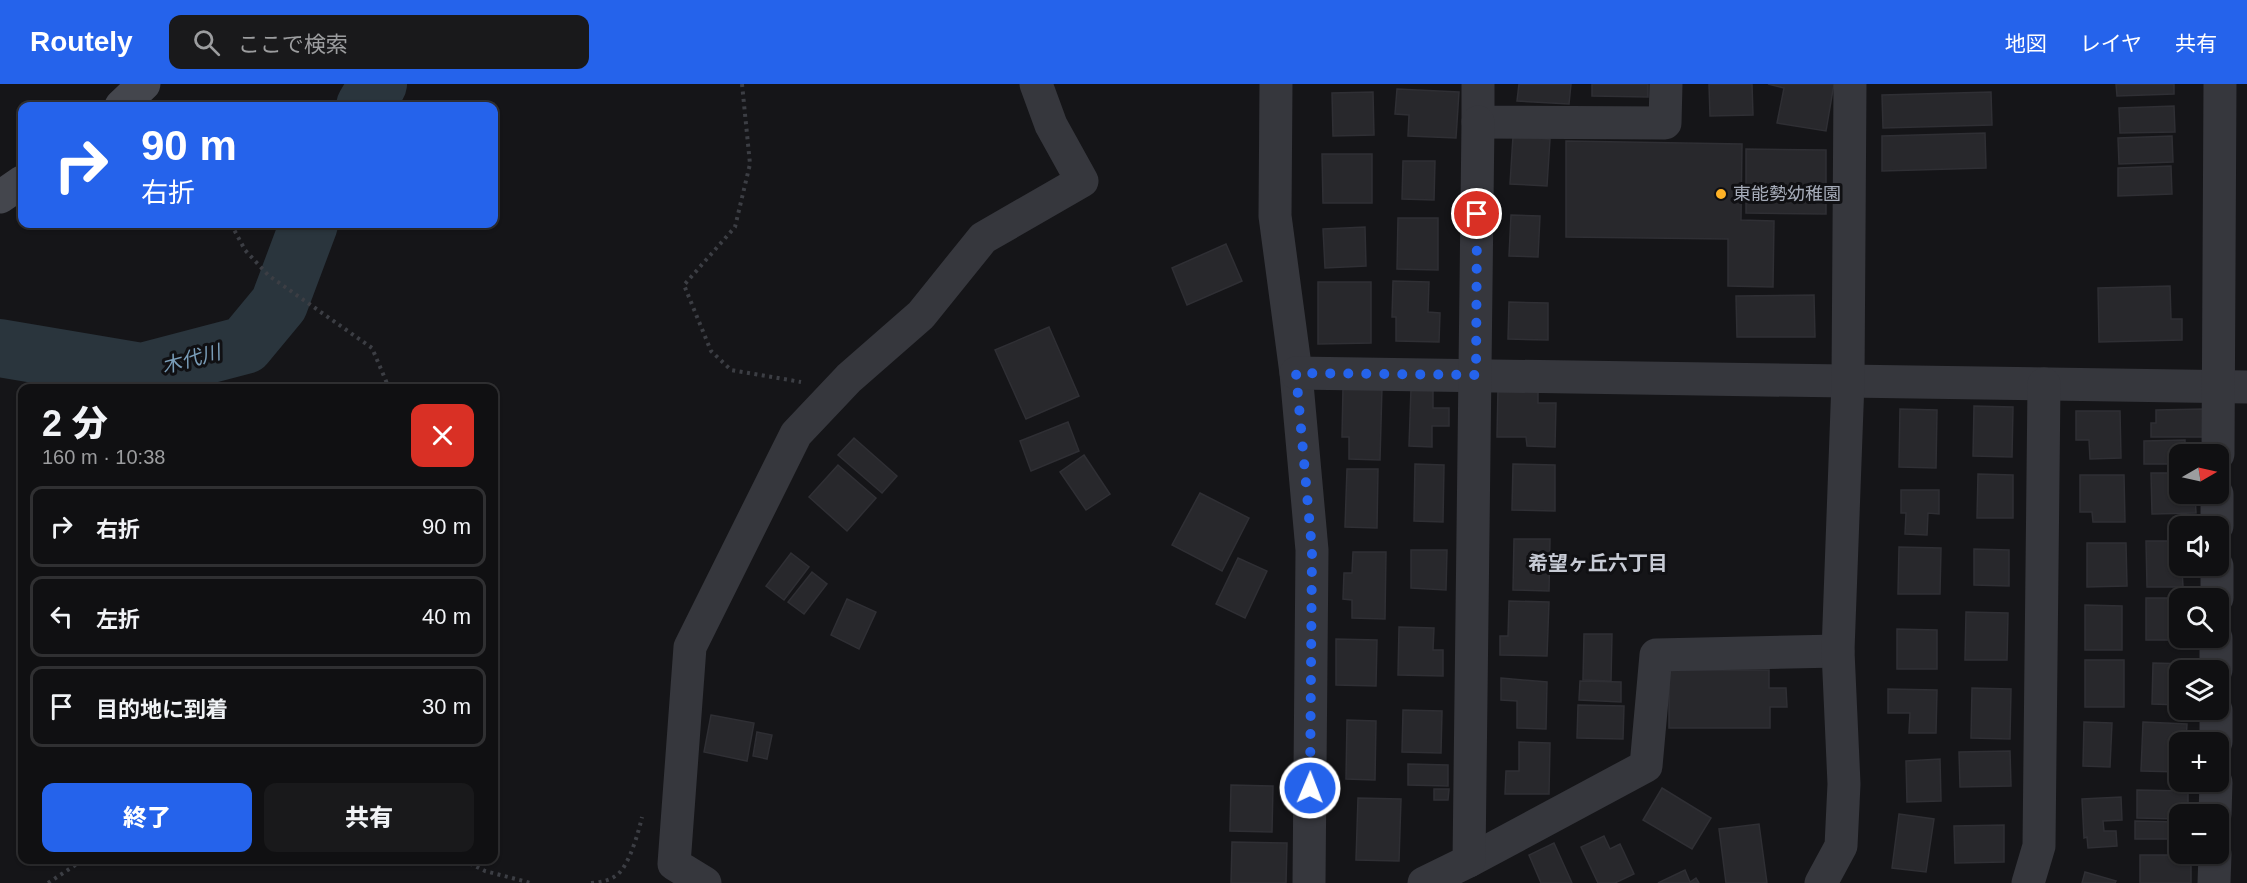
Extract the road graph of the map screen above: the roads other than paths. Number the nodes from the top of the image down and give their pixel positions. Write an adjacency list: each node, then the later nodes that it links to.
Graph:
1 (144, 84): 8 (main road)
2 (1036, 84): 21 (street)
3 (1276, 84): 12 (street)
4 (1478, 84): 9 (street)
5 (1666, 84): 9 (street)
6 (1850, 84): 14 (street)
7 (2220, 84): 16 (street)
8 (125, 102)
9 (1478, 122): 13 (street)
10 (18, 185): 11 (main road)
11 (0, 197)
12 (1296, 373): 13 (street); 22 (street)
13 (1476, 375): 14 (street); 19 (street)
14 (1848, 381): 15 (street); 18 (street)
15 (2044, 384): 16 (street); 25 (street)
16 (2233, 386): 17 (street)
17 (2220, 444)
18 (1838, 651): 19 (street); 24 (street)
19 (1470, 861): 23 (street)
20 (2215, 864): 26 (street)
21 (705, 883)
22 (1309, 883)
23 (1424, 883)
24 (1821, 883)
25 (2028, 883)
26 (2214, 883)

